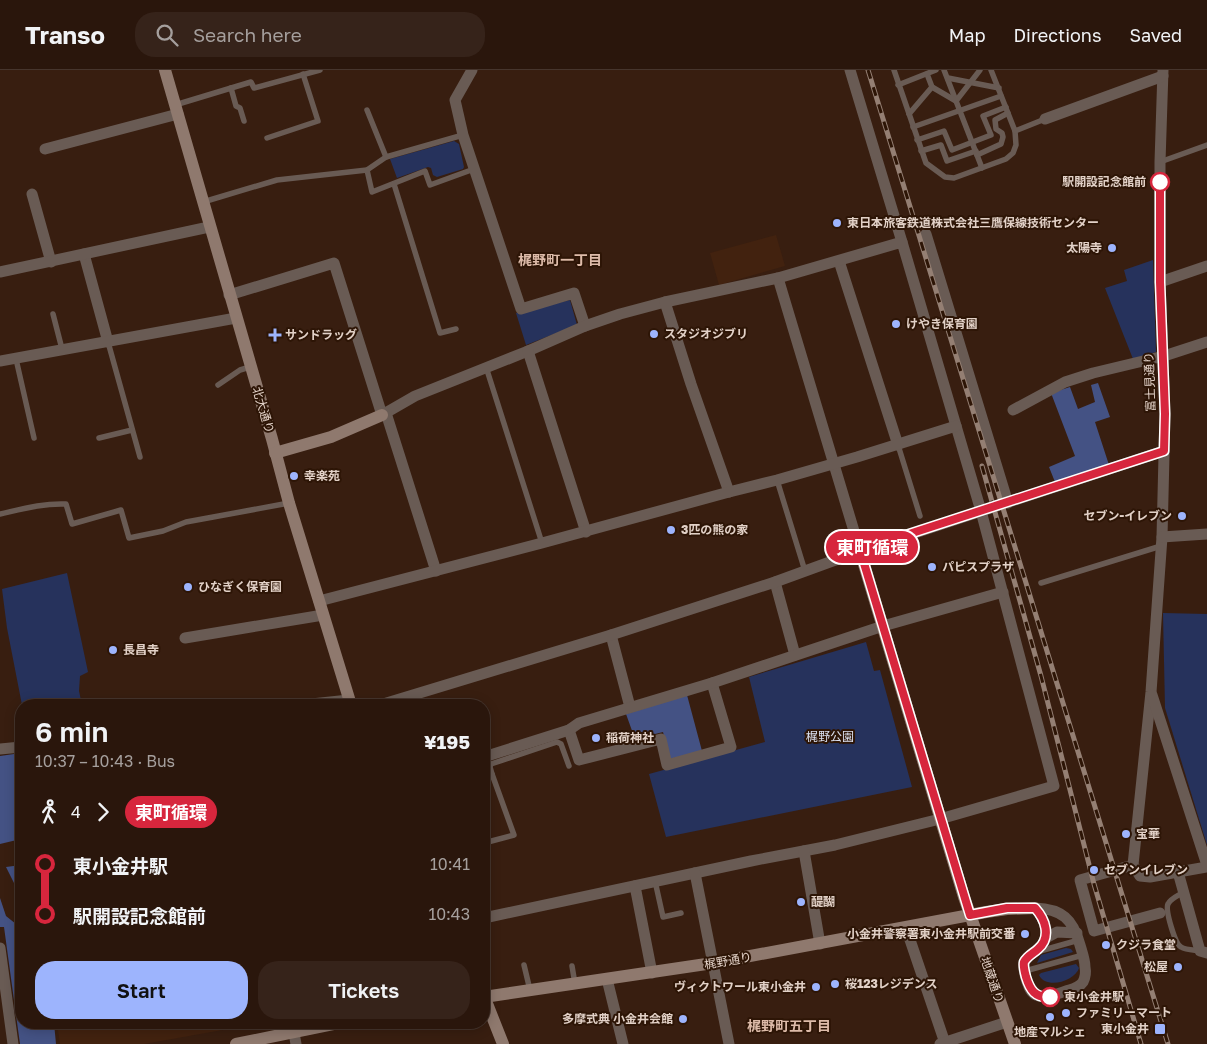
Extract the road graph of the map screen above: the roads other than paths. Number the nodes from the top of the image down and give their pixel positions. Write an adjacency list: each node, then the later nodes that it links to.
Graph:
1 (165, 70): 23 (street, 北大通り)
2 (320, 70): 12 (lane)
3 (472, 70): 32 (street)
4 (850, 70): 50 (street)
5 (894, 70): 17 (lane)
6 (920, 70): 14 (lane)
7 (936, 70): 13 (lane)
8 (944, 70): 15 (lane)
9 (980, 70): 16 (lane)
10 (991, 70): 20 (lane)
11 (1163, 73): 28 (street); 41 (street, 富士見通り)
12 (303, 74): 18 (lane); 33 (lane)
13 (927, 74): 14 (lane); 19 (lane)
14 (916, 78): 17 (lane)
15 (948, 78): 16 (lane); 22 (lane)
16 (971, 82): 20 (lane); 22 (lane)
17 (898, 85): 27 (lane)
18 (231, 88): 23 (lane); 29 (lane)
19 (932, 88): 22 (lane); 27 (lane)
20 (999, 88): 21 (lane)
21 (1001, 96): 25 (lane); 26 (lane)
22 (956, 100): 25 (lane)
23 (176, 110): 37 (street); 47 (street, 北大通り)
24 (367, 110): 40 (lane)
25 (960, 110): 30 (lane); 35 (lane)
26 (1007, 110): 31 (lane); 35 (lane); 39 (lane)
27 (908, 114): 30 (lane)
28 (1045, 119): 31 (lane)
29 (244, 120)
30 (913, 128): 34 (lane)
31 (1015, 130): 42 (lane)
32 (463, 135): 40 (lane); 43 (street)
33 (266, 138)
34 (917, 140): 35 (lane); 38 (lane)
35 (972, 143): 39 (lane)
36 (1207, 145): 41 (lane)
37 (45, 150)
38 (921, 151): 39 (lane); 42 (lane)
39 (976, 153): 42 (lane)
40 (386, 157): 44 (lane)
41 (1160, 162): 57 (street, 富士見通り)
42 (982, 168)
43 (474, 169): 45 (lane); 62 (street)
44 (367, 170): 45 (lane); 47 (lane)
45 (394, 184): 63 (lane)
46 (32, 194): 53 (street)
47 (202, 202): 48 (street, 北大通り)
48 (209, 227): 51 (street); 58 (street, 北大通り)
49 (926, 234): 90 (street)
50 (902, 242): 52 (street); 76 (street)
51 (84, 254): 53 (street); 64 (street)
52 (839, 261): 56 (street); 80 (street)
53 (51, 262): 55 (street)
54 (1207, 266): 57 (street)
55 (0, 272)
56 (778, 278): 59 (street); 84 (street)
57 (1160, 282): 68 (street, 富士見通り)
58 (229, 295): 61 (street, 北大通り); 75 (street)
59 (665, 302): 62 (street); 88 (street)
60 (53, 314): 66 (lane)
61 (236, 318): 64 (street); 71 (street, 北大通り)
62 (585, 326): 67 (street)
63 (456, 329)
64 (108, 342): 66 (street); 77 (lane)
65 (1207, 342): 68 (street)
66 (62, 349): 69 (street)
67 (528, 351): 72 (street); 94 (street)
68 (1164, 356): 74 (street); 81 (street, 富士見通り)
69 (16, 359): 70 (street); 78 (lane)
70 (0, 361)
71 (250, 367): 73 (lane); 82 (street, 北大通り)
72 (486, 367): 75 (street); 97 (lane)
73 (218, 385)
74 (1013, 410)
75 (384, 414): 82 (street); 99 (street)
76 (956, 426): 80 (street); 91 (street)
77 (132, 430): 79 (lane); 83 (lane)
78 (34, 438)
79 (99, 438)
80 (898, 444): 84 (street); 87 (lane)
81 (1164, 451): 90 (street); 96 (street, 富士見通り)
82 (275, 453): 89 (street, 北大通り)
83 (140, 457)
84 (834, 464): 85 (street); 98 (street)
85 (777, 480): 88 (street); 100 (lane)
86 (918, 482): 87 (lane)
87 (910, 485): 93 (lane)
88 (729, 492): 94 (street)
89 (289, 503): 92 (lane); 104 (street, 北大通り)
90 (1008, 503): 91 (street)
91 (981, 511): 98 (street); 103 (street)
92 (0, 514)
93 (920, 516)
94 (586, 532): 97 (street)
95 (1207, 534): 96 (street)
96 (1161, 542): 102 (lane); 111 (street, 富士見通り)
97 (542, 544): 99 (street)
98 (860, 550): 100 (street); 106 (street, 地蔵通り)
99 (436, 570): 104 (street)
100 (805, 571): 101 (street)
101 (775, 582): 107 (street); 109 (street)
102 (1041, 582)
103 (1003, 592): 106 (street); 121 (street)
104 (320, 601): 105 (street, 北大通り)
105 (323, 615): 108 (street); 112 (street, 北大通り)
106 (883, 626): 109 (street); 121 (street, 地蔵通り)
107 (611, 635): 113 (street); 114 (street)
108 (184, 638)
109 (795, 655): 110 (street)
110 (712, 683): 114 (street); 115 (street)
111 (1151, 692): 124 (street, 富士見通り); 125 (street)
112 (349, 699)
113 (400, 699)
114 (630, 707): 115 (street)
115 (569, 730): 118 (street)
116 (15, 747): 117 (street)
117 (0, 750)
118 (490, 755)
119 (568, 766): 120 (lane)
120 (492, 774): 122 (lane)
121 (940, 819): 123 (street); 134 (street, 地蔵通り)
122 (490, 841)
123 (804, 851): 127 (street); 139 (street)
124 (1133, 865): 126 (street); 133 (street)
125 (1207, 866): 126 (street)
126 (1178, 872): 130 (street)
127 (695, 873): 128 (street); 144 (street)
128 (655, 881): 129 (street); 132 (lane)
129 (634, 886): 135 (street); 148 (street)
130 (1184, 892): 141 (street); 141 (lane)
131 (1035, 908): 134 (street, 梶野通り); 137 (street); 138 (street)
132 (681, 913)
133 (1160, 913)
134 (970, 915): 136 (street, 梶野通り); 154 (street, 地蔵通り)
135 (490, 917)
136 (906, 928): 139 (street, 梶野通り); 158 (street)
137 (1078, 936): 138 (street); 142 (lane); 143 (street)
138 (1046, 938): 142 (street)
139 (820, 944): 144 (street, 梶野通り)
140 (0, 948): 159 (street)
141 (1204, 952)
142 (1033, 953): 147 (street)
143 (1083, 955): 147 (lane); 147 (street)
144 (713, 963): 148 (street, 梶野通り); 162 (street)
145 (524, 965): 151 (lane)
146 (572, 966): 150 (lane)
147 (1025, 971)
148 (652, 973): 149 (street, 梶野通り)
149 (607, 979): 150 (street, 梶野通り); 161 (street)
150 (575, 984): 151 (street, 梶野通り)
151 (530, 990): 152 (street, 梶野通り)
152 (490, 995)
153 (490, 1011): 160 (street)
154 (1007, 1022): 158 (street); 163 (street, 地蔵通り)
155 (322, 1029): 156 (street)
156 (295, 1038): 157 (street)
157 (242, 1043)
158 (947, 1043)
159 (12, 1044)
160 (503, 1044)
161 (623, 1044)
162 (729, 1044)
163 (1014, 1044)

